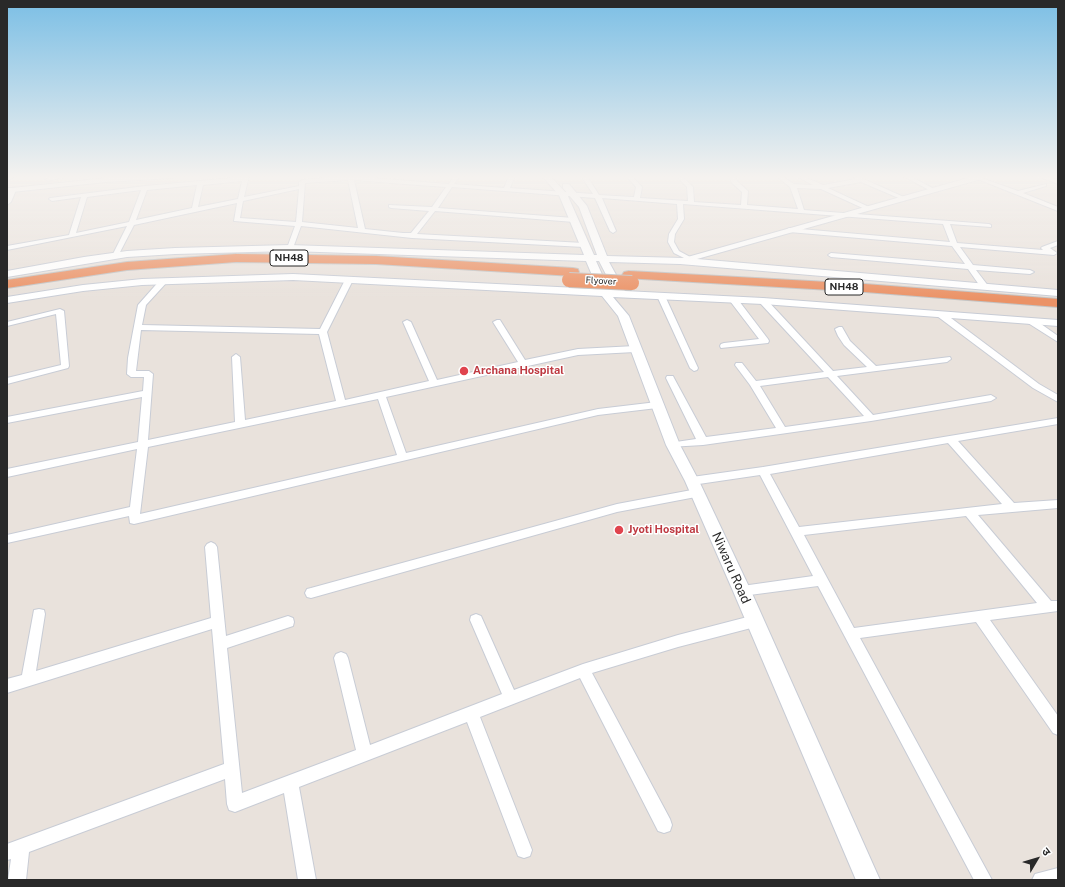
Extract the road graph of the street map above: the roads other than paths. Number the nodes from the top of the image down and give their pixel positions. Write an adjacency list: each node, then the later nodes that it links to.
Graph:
1 (78, 217): 22 (street)
2 (134, 217): 15 (street)
3 (154, 217): 15 (street)
4 (237, 217): 17 (street)
5 (299, 217): 17 (street)
6 (359, 217): 20 (street)
7 (427, 217): 23 (street)
8 (537, 217): 14 (street)
9 (587, 217): 33 (street)
10 (607, 217): 21 (street)
11 (681, 217): 34 (street)
12 (835, 217): 19 (street)
13 (879, 217): 16 (street)
14 (574, 220): 26 (street, Niwaru Road)
15 (132, 222): 22 (street); 31 (street)
16 (946, 222): 18 (street); 25 (street)
17 (299, 224): 20 (street); 28 (street)
18 (989, 226)
19 (789, 230): 25 (street); 34 (street)
20 (362, 231): 23 (street)
21 (613, 231)
22 (72, 236): 27 (street)
23 (412, 236): 26 (street)
24 (1058, 243): 29 (street)
25 (955, 244): 29 (street); 35 (street)
26 (584, 245): 32 (street, Niwaru Road)
27 (7, 248)
28 (290, 248): 31 (street); 32 (street)
29 (1056, 254)
30 (831, 255): 35 (street)
31 (115, 256): 37 (street)
32 (590, 258): 33 (street); 45 (street, Niwaru Road)
33 (603, 259): 34 (street); 47 (street)
34 (685, 260): 43 (street)
35 (970, 267): 36 (street); 43 (street)
36 (1030, 272)
37 (7, 274)
38 (571, 276): 39 (highway, Flyover / NH48, bridge); 42 (highway, NH48); 44 (highway, NH48)
39 (631, 279): 52 (highway, NH48); 54 (highway, NH48)
40 (349, 280): 41 (street); 45 (street); 63 (street)
41 (164, 281): 50 (street); 61 (street)
42 (7, 284)
43 (985, 287): 46 (street)
44 (7, 293)
45 (605, 293): 47 (street); 55 (street, Niwaru Road)
46 (1058, 293)
47 (622, 294): 48 (street); 55 (street)
48 (661, 296): 49 (street); 71 (street)
49 (733, 299): 51 (street); 65 (street)
50 (7, 300)
51 (763, 301): 53 (street); 73 (street)
52 (1058, 304)
53 (940, 314): 56 (street); 81 (street)
54 (1058, 314)
55 (623, 316): 66 (street, Niwaru Road)
56 (1031, 321): 59 (street); 64 (street)
57 (407, 322): 76 (street)
58 (497, 322): 69 (street)
59 (1058, 323)
60 (7, 324): 75 (street)
61 (138, 327): 63 (street); 78 (street)
62 (840, 329): 72 (street)
63 (323, 332): 82 (street)
64 (1058, 340)
65 (724, 346)
66 (635, 349): 69 (street); 83 (street, Niwaru Road)
67 (236, 357): 87 (street)
68 (947, 359): 72 (street)
69 (523, 363): 76 (street)
70 (739, 364): 77 (street)
71 (694, 368)
72 (874, 369): 73 (street)
73 (833, 375): 77 (street); 84 (street)
74 (670, 378): 90 (street)
75 (7, 381)
76 (434, 383): 79 (street)
77 (754, 384): 88 (street)
78 (147, 393): 85 (street); 91 (street)
79 (381, 395): 82 (street); 93 (street)
80 (991, 398): 84 (street)
81 (1058, 399)
82 (342, 403): 87 (street)
83 (657, 405): 92 (street, Niwaru Road); 93 (street)
84 (871, 418): 88 (street)
85 (7, 420)
86 (1058, 421): 89 (street)
87 (240, 424): 91 (street)
88 (782, 430): 90 (street)
89 (950, 439): 94 (street); 98 (street)
90 (703, 442): 92 (street)
91 (143, 445): 95 (street); 99 (street)
92 (673, 445): 96 (street, Niwaru Road)
93 (403, 458): 99 (street)
94 (763, 471): 96 (street); 101 (street)
95 (7, 473)
96 (695, 487): 105 (street, Niwaru Road); 106 (street)
97 (1058, 504): 98 (street)
98 (1011, 507): 100 (street)
99 (136, 510): 102 (street)
100 (970, 513): 101 (street); 107 (street)
101 (796, 532): 104 (street)
102 (7, 539)
103 (211, 547): 112 (street)
104 (822, 580): 105 (street); 114 (street)
105 (742, 591): 111 (street, Niwaru Road)
106 (311, 593)
107 (1053, 606): 109 (street)
108 (39, 614): 118 (street)
109 (979, 616): 114 (street); 122 (street)
110 (476, 620): 120 (street)
111 (755, 621): 117 (street); 132 (street, Niwaru Road)
112 (218, 622): 115 (street); 118 (street)
113 (288, 622): 115 (street)
114 (851, 634): 133 (street)
115 (220, 644): 124 (street)
116 (341, 658): 123 (street)
117 (583, 670): 120 (street); 126 (street)
118 (28, 680): 119 (street)
119 (7, 686)
120 (511, 698): 121 (street)
121 (471, 713): 123 (street); 128 (street)
122 (1058, 728)
123 (365, 754): 125 (street)
124 (232, 768): 125 (street); 127 (street)
125 (290, 783): 131 (street)
126 (664, 825)
127 (14, 850): 130 (street)
128 (524, 850)
129 (1058, 877): 134 (street)
130 (17, 880)
131 (307, 880)
132 (867, 880)
133 (983, 880)
134 (1041, 880)

